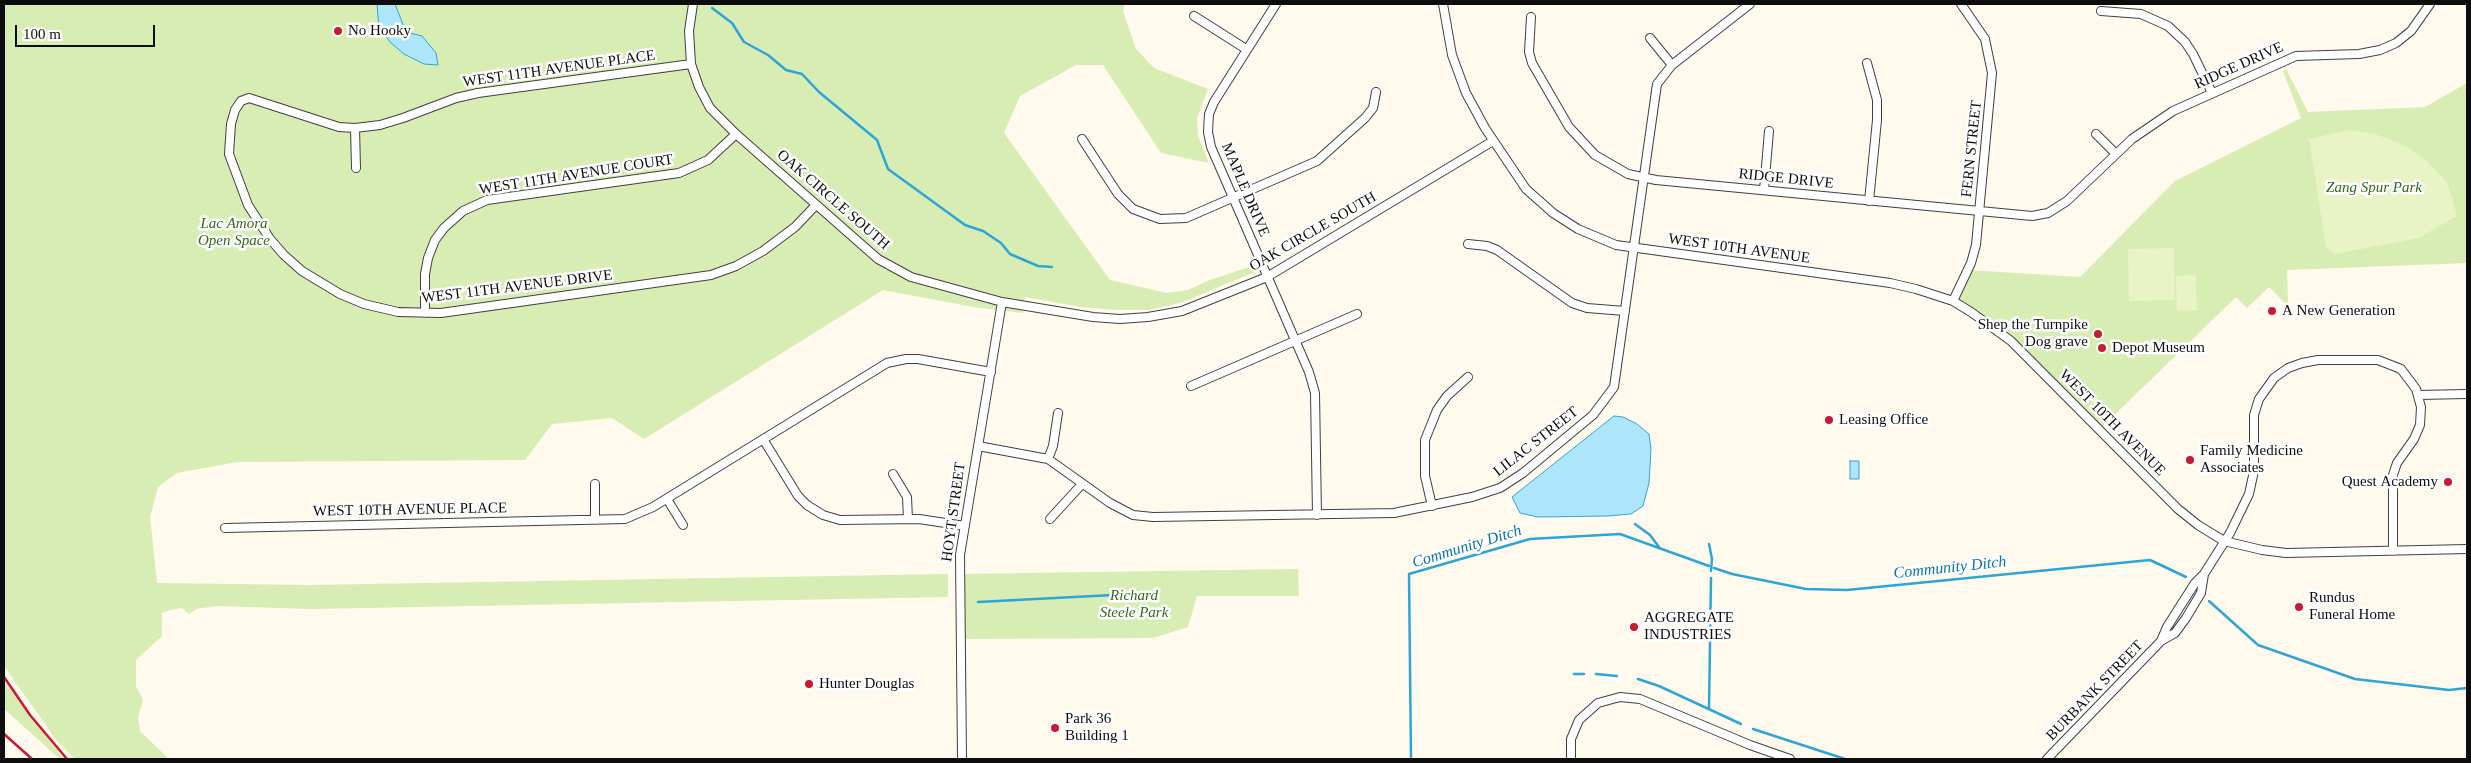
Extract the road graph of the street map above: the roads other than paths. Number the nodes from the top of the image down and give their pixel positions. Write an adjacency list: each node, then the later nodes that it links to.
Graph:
1 (693, 4): 13 (street, OAK CIRCLE SOUTH)
2 (1276, 4): 11 (street, MAPLE DRIVE)
3 (1443, 4): 23 (street, WEST 10TH AVENUE)
4 (1750, 4): 14 (street, LILAC STREET)
5 (1961, 4): 31 (street, FERN STREET)
6 (2430, 4): 16 (street, RIDGE DRIVE)
7 (2101, 11): 16 (street)
8 (1194, 16): 11 (street)
9 (1530, 16): 26 (street, RIDGE DRIVE)
10 (1650, 38): 14 (street)
11 (1246, 49): 28 (street, MAPLE DRIVE)
12 (1866, 63): 29 (street)
13 (691, 64): 18 (street, WEST 11TH AVENUE PLACE); 20 (street, OAK CIRCLE SOUTH)
14 (1672, 65): 26 (street, LILAC STREET)
15 (1376, 92): 28 (street)
16 (2212, 93): 24 (street, RIDGE DRIVE)
17 (235, 110): 18 (street, WEST 11TH AVENUE PLACE); 38 (street, WEST 11TH AVENUE DRIVE)
18 (355, 128): 25 (street)
19 (1769, 132): 27 (street)
20 (736, 134): 30 (street, OAK CIRCLE SOUTH); 38 (street, WEST 11TH AVENUE COURT)
21 (2096, 134): 24 (street)
22 (1082, 139): 28 (street)
23 (1493, 141): 33 (street, WEST 10TH AVENUE); 34 (street, OAK CIRCLE SOUTH)
24 (2116, 154): 31 (street, RIDGE DRIVE)
25 (356, 168)
26 (1645, 177): 27 (street, RIDGE DRIVE); 33 (street, LILAC STREET)
27 (1764, 190): 29 (street, RIDGE DRIVE)
28 (1233, 198): 34 (street, MAPLE DRIVE)
29 (1869, 201): 31 (street, RIDGE DRIVE)
30 (816, 205): 35 (street, OAK CIRCLE SOUTH); 38 (street, WEST 11TH AVENUE DRIVE)
31 (1979, 212): 36 (street, FERN STREET)
32 (1468, 244): 37 (street)
33 (1633, 248): 36 (street, WEST 10TH AVENUE); 37 (street, LILAC STREET)
34 (1267, 277): 35 (street, OAK CIRCLE SOUTH); 40 (street, MAPLE DRIVE)
35 (1002, 302): 41 (street, HOYT STREET)
36 (1953, 302): 62 (street, WEST 10TH AVENUE)
37 (1625, 311): 54 (street, LILAC STREET)
38 (425, 313)
39 (1358, 314): 40 (street)
40 (1294, 341): 43 (street); 55 (street, MAPLE DRIVE)
41 (991, 372): 47 (street, WEST 10TH AVENUE PLACE); 48 (street, HOYT STREET)
42 (1468, 377): 54 (street)
43 (1191, 386)
44 (2467, 394): 45 (street)
45 (2418, 395): 62 (street, BURBANK STREET); 64 (street)
46 (1058, 413): 49 (street)
47 (763, 439): 53 (street, WEST 10TH AVENUE PLACE); 56 (street)
48 (978, 446): 49 (street, LILAC STREET); 60 (street, HOYT STREET)
49 (1048, 458): 52 (street, LILAC STREET)
50 (893, 474): 56 (street)
51 (595, 484): 58 (street)
52 (1082, 484): 55 (street, LILAC STREET); 57 (street)
53 (667, 499): 58 (street, WEST 10TH AVENUE PLACE); 59 (street)
54 (1432, 506): 55 (street, LILAC STREET)
55 (1317, 515)
56 (908, 519): 60 (street)
57 (1050, 519)
58 (595, 520): 61 (street, WEST 10TH AVENUE PLACE)
59 (683, 525)
60 (965, 526): 65 (street, HOYT STREET)
61 (225, 528)
62 (2224, 542): 64 (street, WEST 10TH AVENUE); 68 (street, BURBANK STREET)
63 (2467, 549): 64 (street, WEST 10TH AVENUE)
64 (2394, 551)
65 (962, 759)
66 (1571, 759): 67 (street)
67 (1790, 759)
68 (2047, 759)

